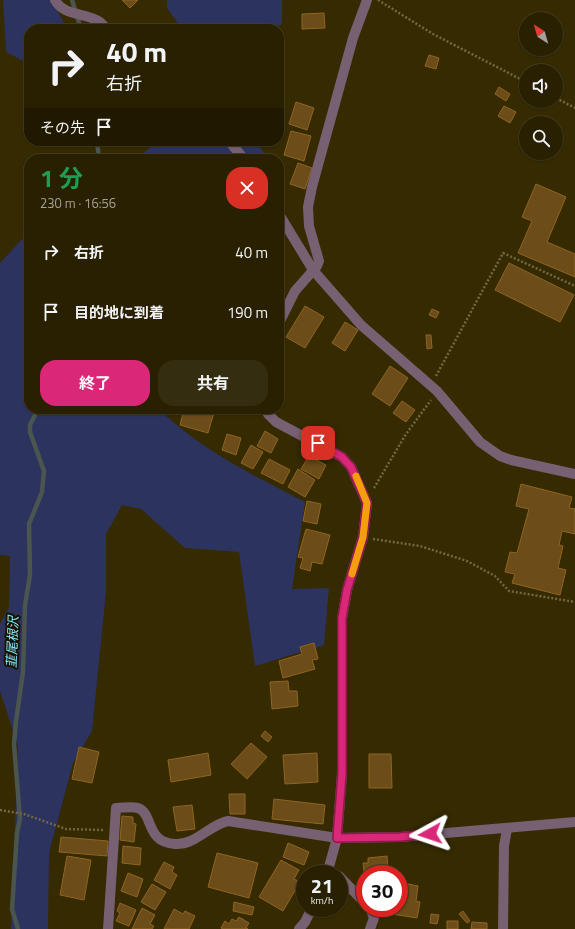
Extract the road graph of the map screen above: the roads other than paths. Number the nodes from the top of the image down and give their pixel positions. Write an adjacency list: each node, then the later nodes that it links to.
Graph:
1 (56, 0): 3 (street)
2 (367, 0): 7 (street)
3 (101, 24)
4 (233, 146): 5 (street)
5 (240, 154)
6 (284, 222): 7 (street)
7 (313, 270): 8 (street); 10 (street)
8 (284, 314)
9 (268, 414): 13 (street)
10 (575, 474)
11 (575, 822): 12 (street)
12 (507, 829): 13 (street); 22 (street)
13 (337, 838): 14 (street); 19 (street)
14 (332, 865)
15 (348, 885): 16 (street)
16 (356, 894)
17 (308, 917): 20 (street)
18 (374, 917): 21 (street)
19 (108, 929)
20 (299, 929)
21 (370, 929)
22 (503, 929)

